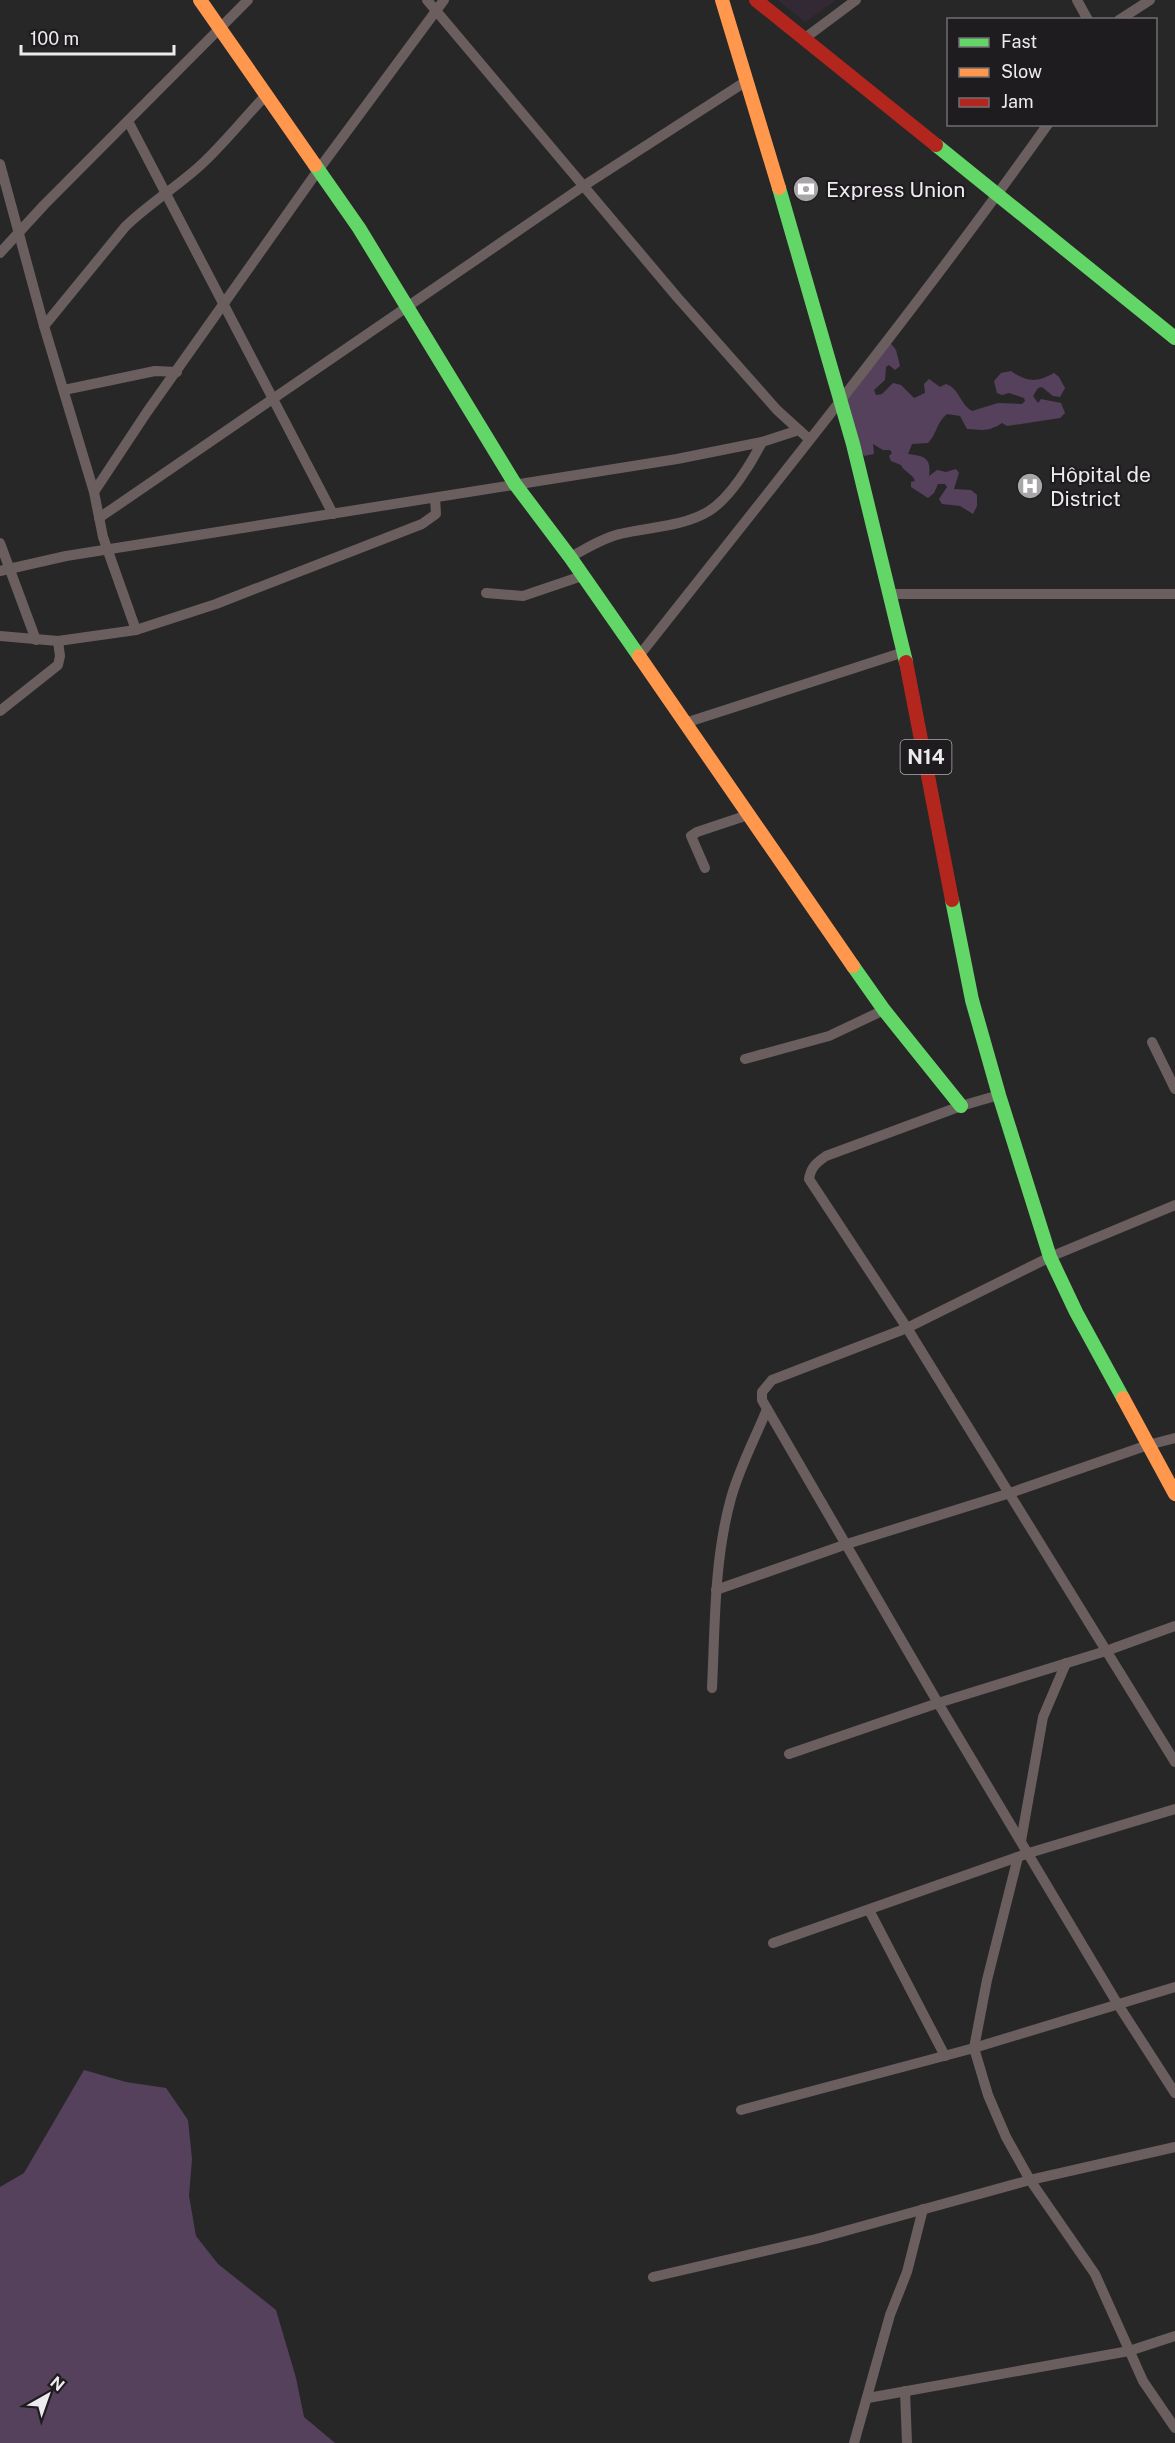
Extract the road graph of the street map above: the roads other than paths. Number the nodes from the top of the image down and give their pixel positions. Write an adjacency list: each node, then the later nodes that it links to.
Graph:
1 (200, 0): 13 (main road)
2 (248, 0): 13 (street)
3 (427, 0): 10 (street)
4 (444, 0): 10 (street)
5 (722, 0): 15 (main road, N14)
6 (756, 0): 14 (main road)
7 (856, 0): 14 (street)
8 (1077, 0): 11 (street)
9 (1150, 0): 12 (street)
10 (436, 11): 20 (street); 21 (street)
11 (1087, 18)
12 (1122, 18)
13 (219, 29): 16 (main road); 17 (street)
14 (805, 38): 22 (main road)
15 (748, 80): 21 (street); 33 (main road, N14)
16 (267, 94): 20 (main road); 23 (street)
17 (128, 121): 23 (street); 24 (street)
18 (1047, 126): 22 (street)
19 (0, 164): 24 (street)
20 (319, 169): 26 (street); 27 (main road)
21 (585, 185): 27 (street); 34 (street)
22 (998, 194): 29 (main road); 33 (street)
23 (167, 195): 26 (street); 28 (street)
24 (20, 231): 25 (street); 28 (street)
25 (0, 253)
26 (224, 306): 30 (street); 32 (street)
27 (408, 306): 32 (street); 37 (main road)
28 (44, 326): 31 (street)
29 (1175, 338)
30 (177, 372): 31 (street); 38 (street)
31 (64, 390): 38 (street)
32 (273, 399): 40 (street); 41 (street)
33 (839, 403): 35 (street); 48 (main road, N14)
34 (799, 430): 35 (street); 36 (street)
35 (809, 439): 55 (street)
36 (762, 442): 37 (street); 44 (street)
37 (515, 484): 39 (street); 44 (main road)
38 (94, 492): 41 (street)
39 (435, 498): 40 (street); 50 (street)
40 (333, 514): 43 (street)
41 (99, 518): 43 (street)
42 (0, 543): 45 (street)
43 (107, 550): 45 (street); 50 (street)
44 (570, 557): 46 (main road)
45 (6, 570): 52 (street)
46 (582, 576): 47 (street); 55 (main road)
47 (486, 593)
48 (889, 594): 49 (street); 54 (main road, N14)
49 (1175, 594)
50 (136, 630): 53 (street)
51 (0, 636): 52 (street)
52 (36, 640): 53 (street)
53 (58, 641): 56 (street)
54 (904, 652): 57 (street); 64 (main road, N14)
55 (639, 656): 57 (main road)
56 (0, 711)
57 (685, 723): 58 (main road)
58 (748, 815): 59 (street); 60 (main road)
59 (705, 868)
60 (884, 1010): 62 (street); 65 (main road)
61 (1152, 1041): 63 (street)
62 (745, 1059)
63 (1175, 1089)
64 (999, 1095): 65 (street); 67 (main road, N14)
65 (962, 1106): 68 (street)
66 (1175, 1205): 67 (street)
67 (1050, 1257): 68 (street); 71 (main road, N14)
68 (907, 1328): 69 (street); 72 (street)
69 (767, 1409): 74 (street); 75 (street)
70 (1175, 1438): 71 (street)
71 (1148, 1445): 72 (street); 73 (main road, N14)
72 (1010, 1493): 74 (street); 77 (street)
73 (1175, 1494)
74 (847, 1544): 75 (street); 80 (street)
75 (716, 1590): 79 (street)
76 (1175, 1626): 77 (street)
77 (1106, 1651): 78 (street); 82 (street)
78 (1066, 1663): 80 (street); 84 (street)
79 (712, 1688)
80 (938, 1703): 81 (street); 84 (street)
81 (789, 1754)
82 (1175, 1762)
83 (1175, 1809): 85 (street)
84 (1021, 1841): 85 (street)
85 (1029, 1853): 86 (street); 90 (street)
86 (1018, 1857): 87 (street); 91 (street)
87 (869, 1910): 88 (street); 92 (street)
88 (772, 1943)
89 (1175, 1987): 90 (street)
90 (1117, 2003): 91 (street); 93 (street)
91 (974, 2048): 92 (street); 96 (street)
92 (945, 2056): 94 (street)
93 (1175, 2093)
94 (741, 2110)
95 (1175, 2147): 96 (street)
96 (1030, 2180): 97 (street); 100 (street)
97 (923, 2209): 98 (street); 102 (street)
98 (652, 2277)
99 (1175, 2336): 100 (street)
100 (1129, 2350): 101 (street); 103 (street)
101 (905, 2391): 102 (street); 105 (street)
102 (868, 2398): 104 (street)
103 (1175, 2428)
104 (854, 2443)
105 (908, 2443)

